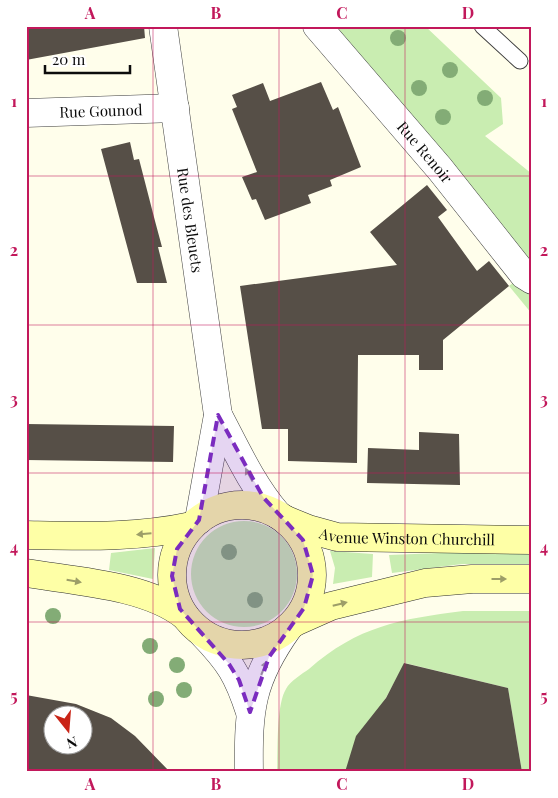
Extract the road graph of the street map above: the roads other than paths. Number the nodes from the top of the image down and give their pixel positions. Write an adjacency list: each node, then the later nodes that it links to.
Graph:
1 (163, 26): 5 (street, Rue des Bleuets)
2 (317, 26): 7 (street, Rue Renoir)
3 (482, 26): 4 (lane)
4 (520, 60)
5 (175, 108): 6 (street, Rue Gounod); 8 (street, Rue des Bleuets)
6 (26, 113)
7 (532, 280)
8 (218, 415): 9 (street, Rue des Bleuets, one-way to 8); 10 (street, Rue des Bleuets)
9 (281, 517): 10 (main road); 12 (main road, Avenue Winston Churchill); 16 (main road)
10 (195, 523): 11 (main road, one-way to 11); 15 (main road)
11 (26, 535)
12 (532, 540)
13 (26, 573): 15 (main road, one-way to 15)
14 (532, 579): 16 (main road, one-way to 14)
15 (194, 624): 16 (main road); 17 (street)
16 (292, 625): 17 (street, one-way to 16)
17 (250, 712): 18 (street)
18 (249, 772)

